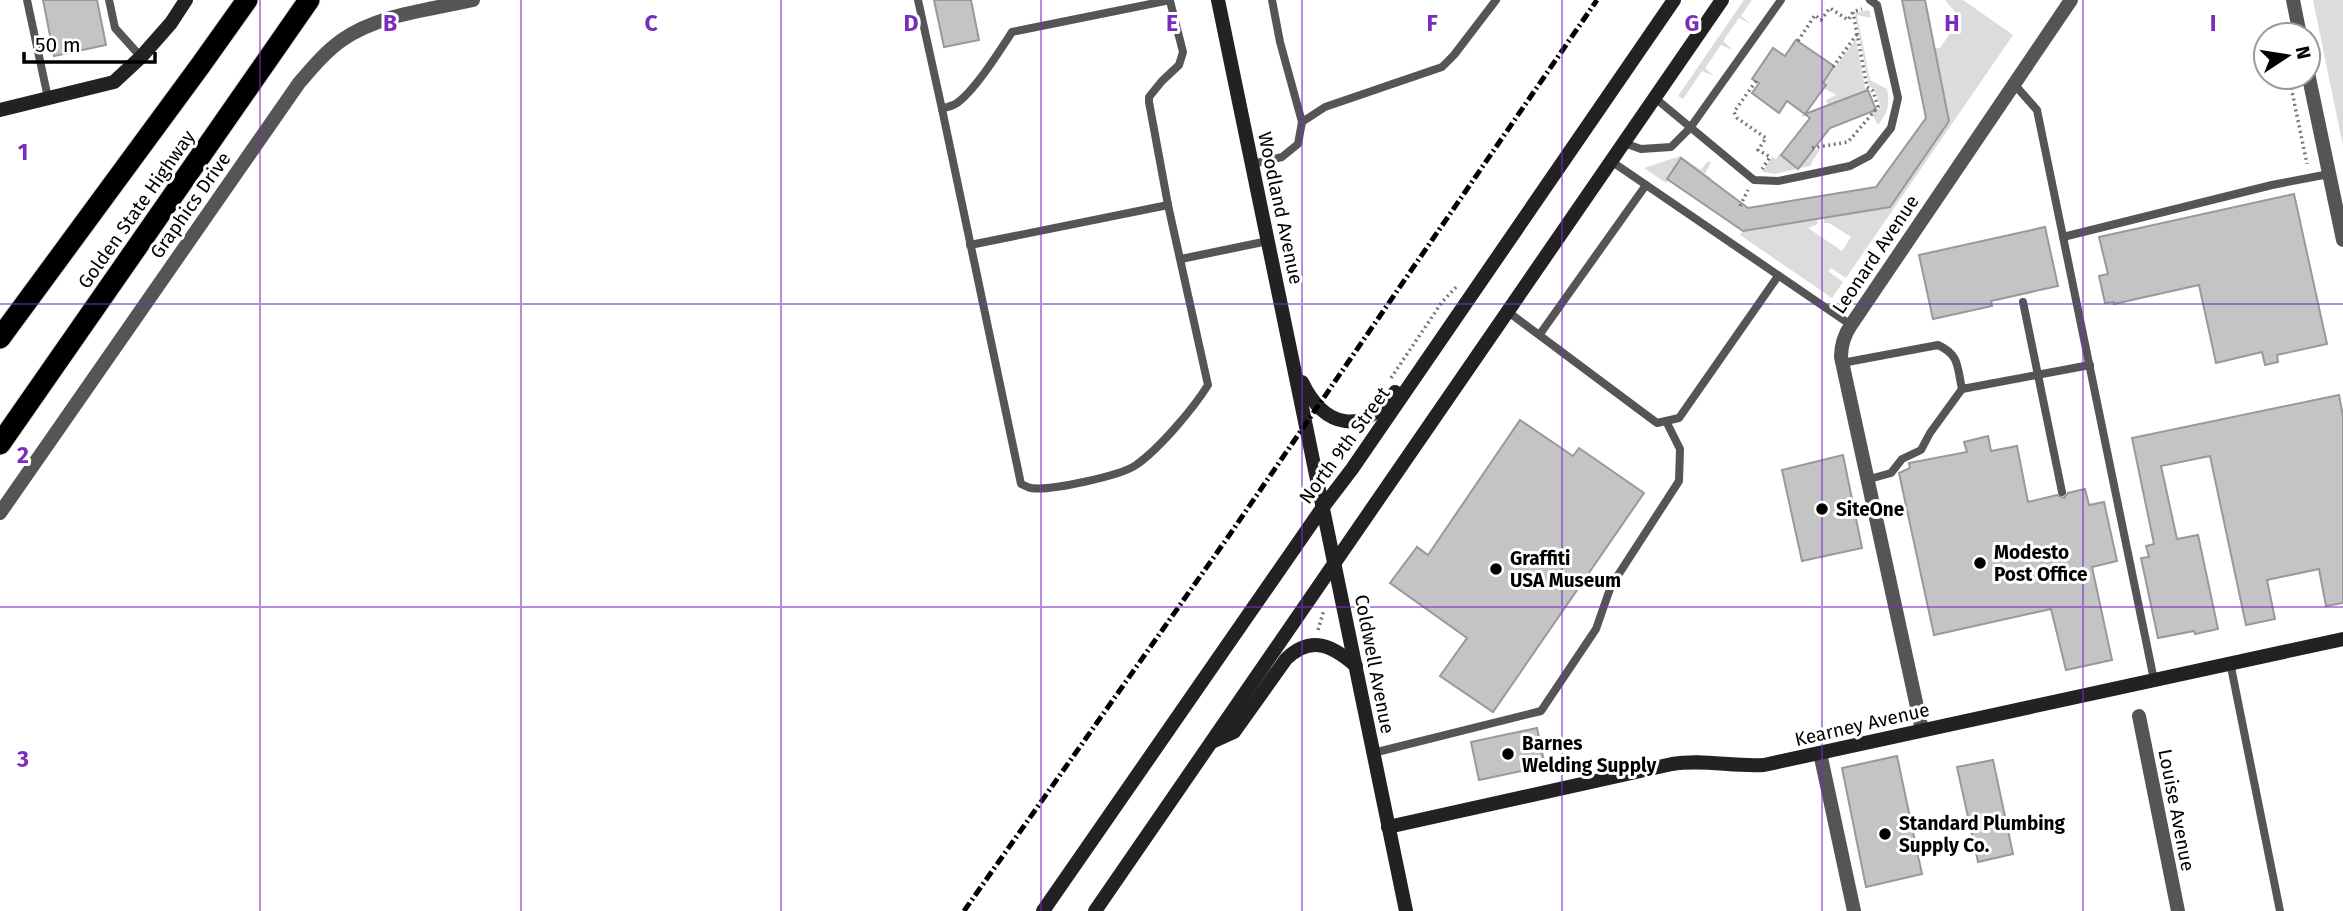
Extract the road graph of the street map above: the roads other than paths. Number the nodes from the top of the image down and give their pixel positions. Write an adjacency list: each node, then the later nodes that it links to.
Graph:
1 (27, 0): 22 (lane)
2 (109, 0): 19 (lane)
3 (186, 0): 19 (street)
4 (247, 0): 45 (highway, Golden State Highway)
5 (309, 0): 53 (highway, Golden State Highway)
6 (473, 0): 57 (street, Graphics Drive)
7 (918, 0): 24 (lane)
8 (1218, 0): 30 (street, Woodland Avenue)
9 (1272, 0): 26 (lane)
10 (1496, 0): 26 (lane)
11 (1674, 0): 43 (street, North 9th Street)
12 (1722, 0): 23 (street)
13 (1781, 0): 27 (lane)
14 (2071, 0): 20 (street, Leonard Avenue)
15 (2292, 0): 18 (street)
16 (1170, 1): 24 (lane); 33 (lane)
17 (1874, 3): 27 (lane)
18 (2297, 21)
19 (141, 57): 22 (street)
20 (2014, 84): 34 (lane); 42 (street, Leonard Avenue)
21 (2312, 91): 31 (street)
22 (48, 98): 25 (street)
23 (1656, 98): 27 (lane); 28 (street)
24 (942, 109): 37 (lane)
25 (0, 110)
26 (1302, 122): 30 (lane)
27 (1690, 128): 28 (lane)
28 (1624, 143): 29 (street)
29 (1611, 161): 32 (lane); 41 (street)
30 (1252, 164): 36 (street, Woodland Avenue)
31 (2329, 174): 34 (lane); 35 (street)
32 (1646, 185): 39 (lane); 44 (lane)
33 (1168, 205): 37 (lane); 38 (lane)
34 (2063, 237): 48 (lane)
35 (2343, 240)
36 (1268, 241): 38 (lane); 47 (street, Woodland Avenue)
37 (971, 246): 38 (lane)
38 (1181, 259)
39 (1778, 276): 42 (lane); 51 (lane)
40 (2023, 302): 49 (lane)
41 (1507, 311): 44 (lane); 58 (street)
42 (1851, 324): 46 (street, Leonard Avenue)
43 (1447, 331): 47 (street); 56 (street, North 9th Street)
44 (1540, 334): 51 (lane)
45 (0, 338)
46 (1842, 363): 50 (lane); 54 (street, Leonard Avenue)
47 (1294, 365): 52 (street, Woodland Avenue)
48 (2090, 365): 49 (lane); 62 (lane)
49 (2038, 375): 50 (lane); 55 (lane)
50 (1962, 389): 54 (lane)
51 (1667, 423): 66 (lane)
52 (1305, 425): 56 (street, Coldwell Avenue)
53 (0, 444)
54 (1866, 480): 64 (street, Leonard Avenue)
55 (2062, 492)
56 (1323, 507): 58 (street, Coldwell Avenue); 69 (street, North 9th Street)
57 (0, 513)
58 (1335, 561): 61 (street, Coldwell Avenue); 65 (street)
59 (2343, 639): 60 (street, Kearney Avenue)
60 (2230, 662): 62 (street, Kearney Avenue); 74 (lane)
61 (1356, 666): 65 (street); 66 (street, Coldwell Avenue)
62 (2154, 680): 64 (street, Kearney Avenue)
63 (2139, 716): 73 (street, Louise Avenue)
64 (1922, 730): 67 (street, Kearney Avenue)
65 (1210, 743): 70 (street)
66 (1373, 753): 68 (street, Coldwell Avenue)
67 (1820, 754): 68 (street, Kearney Avenue); 72 (street)
68 (1388, 827): 71 (street, Coldwell Avenue)
69 (1043, 911)
70 (1095, 911)
71 (1406, 911)
72 (1854, 911)
73 (2178, 911)
74 (2280, 911)

